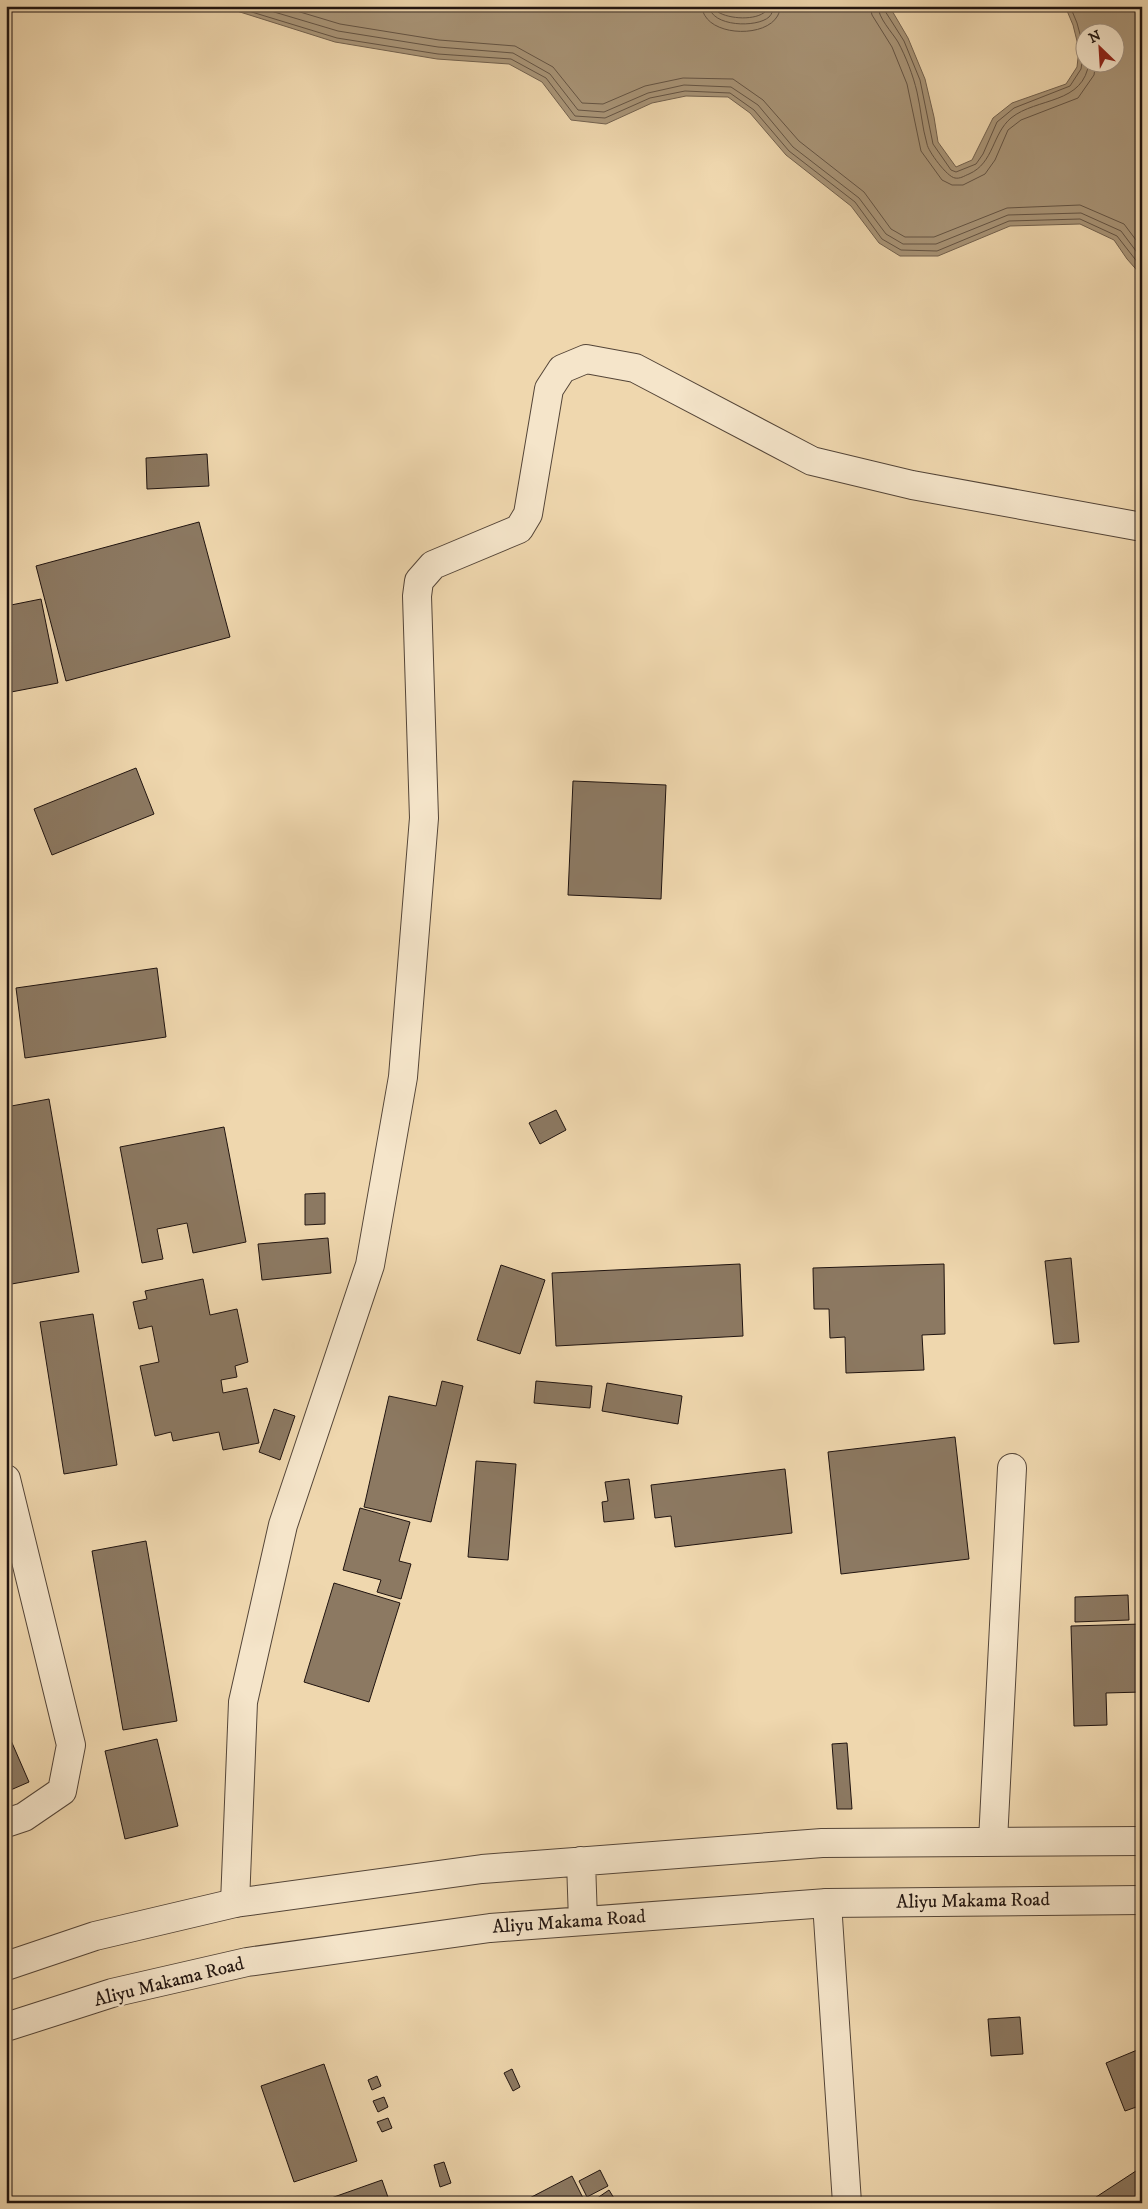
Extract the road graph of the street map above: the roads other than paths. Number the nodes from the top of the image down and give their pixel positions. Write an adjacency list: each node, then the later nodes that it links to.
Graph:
1 (1142, 527): 9 (street)
2 (1012, 1468): 5 (street)
3 (6, 1479): 4 (street)
4 (6, 1823)
5 (993, 1841): 6 (street); 7 (street)
6 (1142, 1841)
7 (581, 1861): 9 (street); 11 (street)
8 (1142, 1900): 10 (street, Aliyu Makama Road)
9 (235, 1903): 12 (street)
10 (827, 1903): 11 (street, Aliyu Makama Road); 14 (street)
11 (584, 1921): 13 (street, Aliyu Makama Road)
12 (6, 1966)
13 (6, 2027)
14 (847, 2203)

